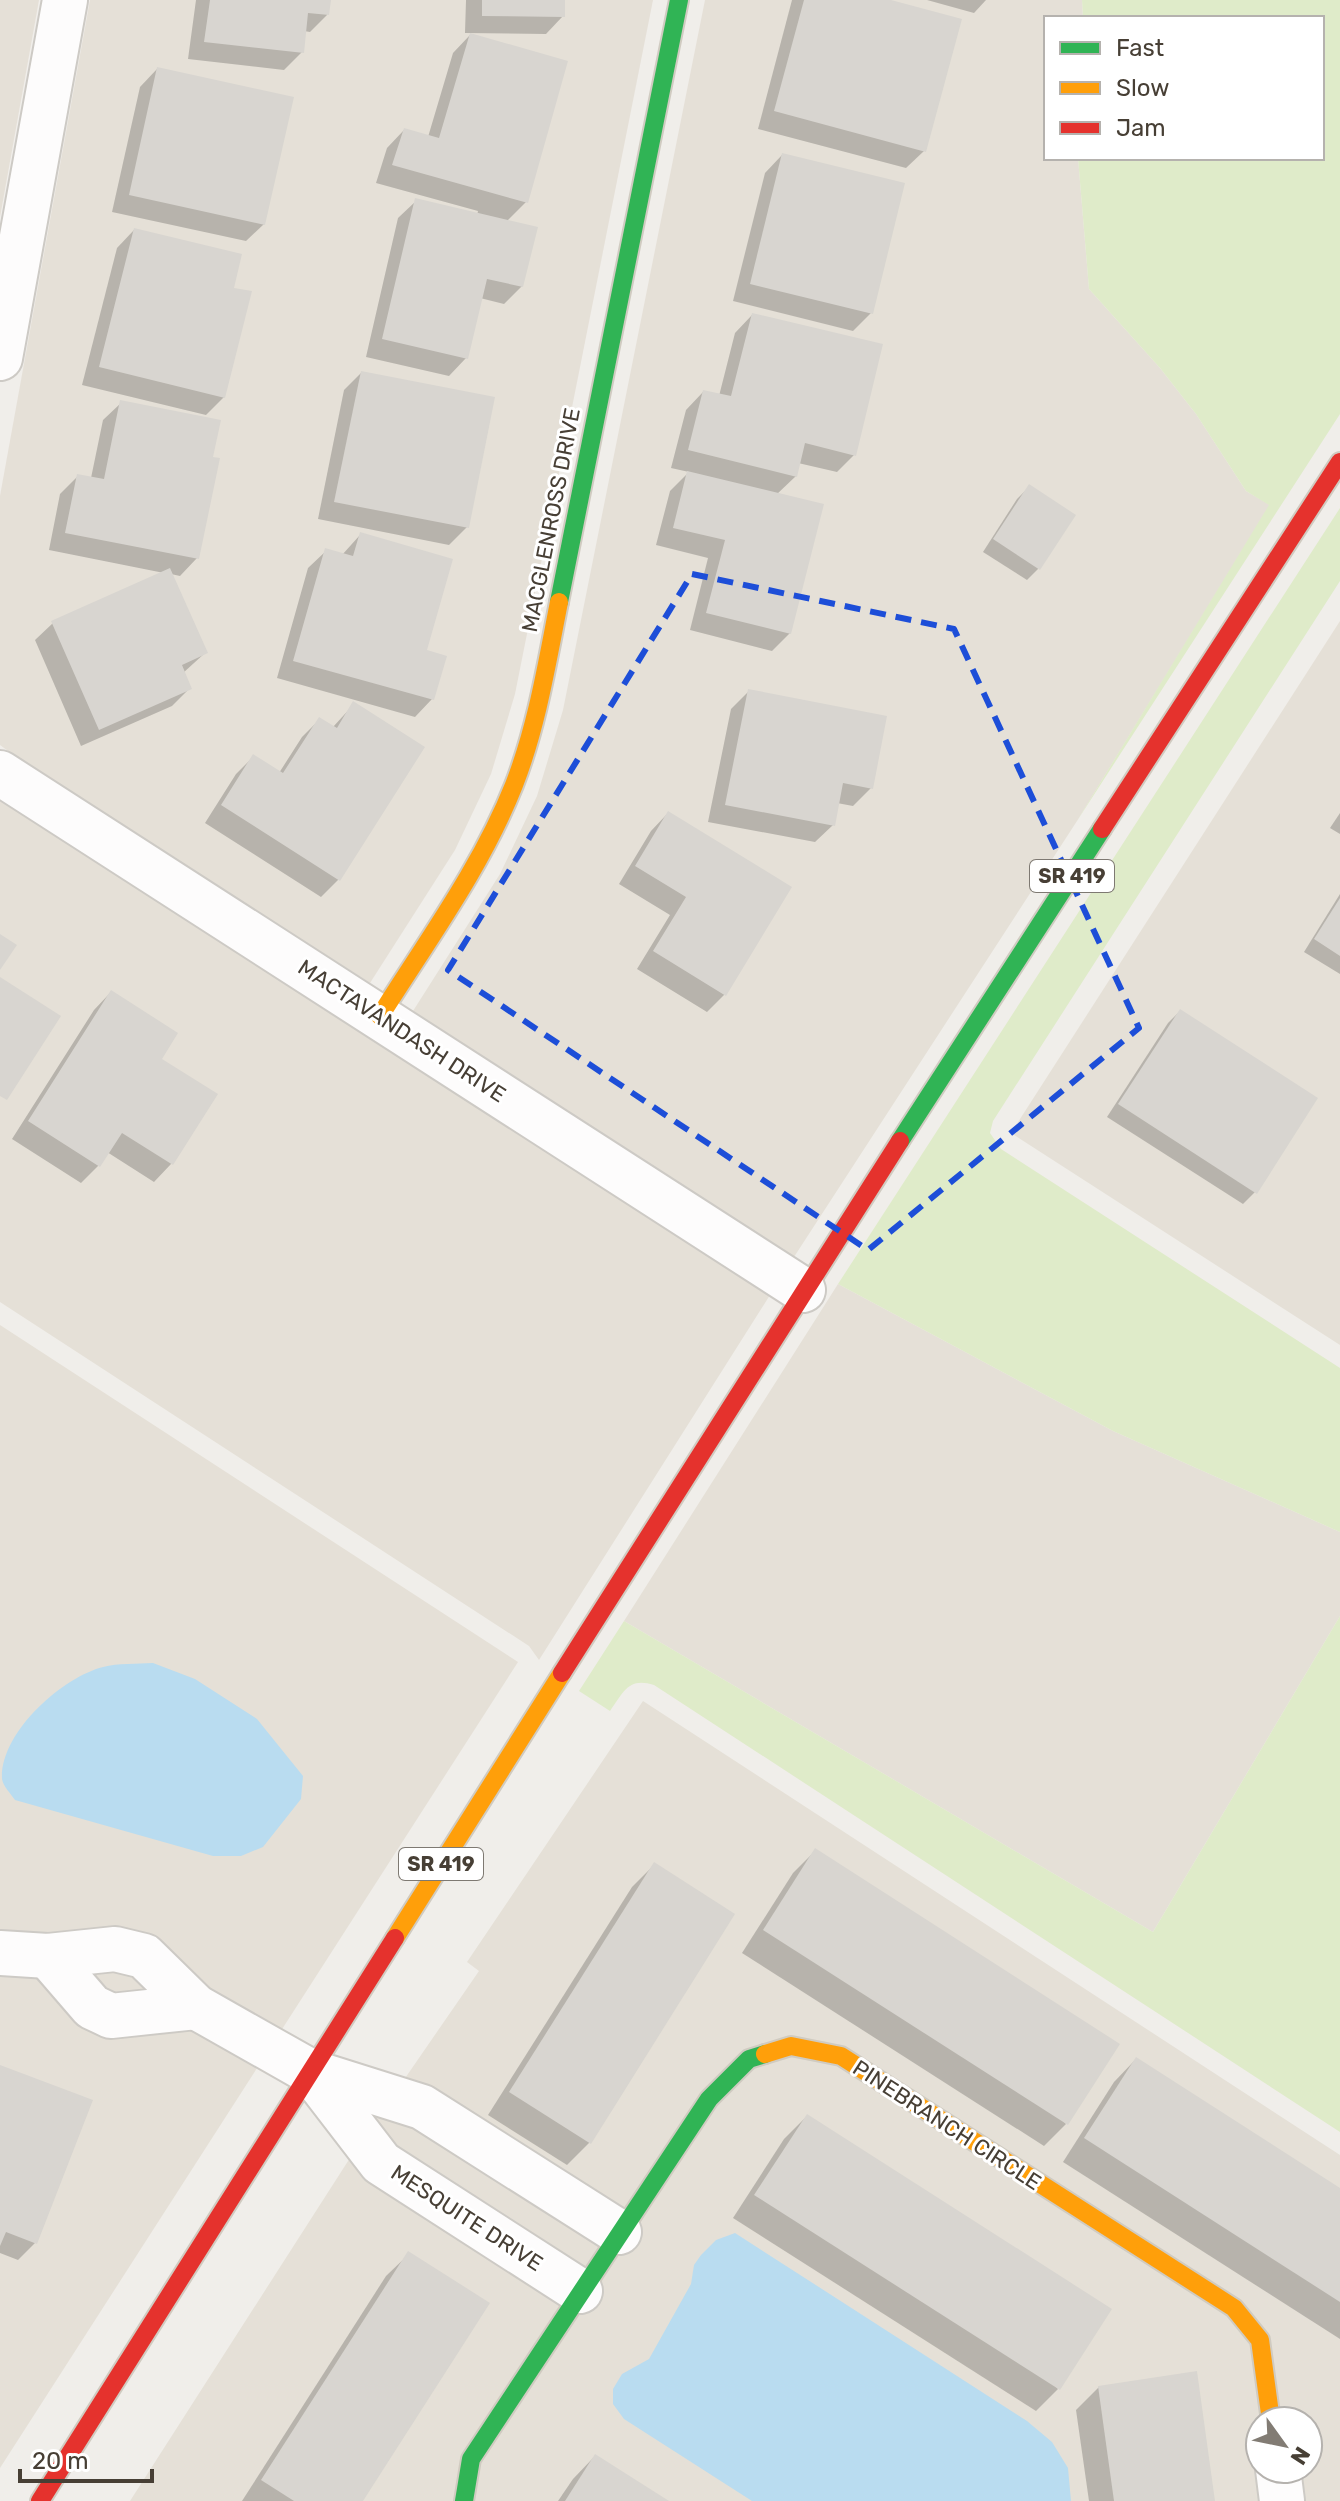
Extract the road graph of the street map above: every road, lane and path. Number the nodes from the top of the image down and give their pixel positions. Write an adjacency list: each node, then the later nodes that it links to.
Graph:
1 (65, 0): 3 (street)
2 (679, 0): 6 (main road, MACGLENROSS DRIVE)
3 (0, 358)
4 (1340, 462): 7 (main road, SR 419)
5 (0, 773): 6 (street, MACTAVANDASH DRIVE)
6 (380, 1016): 7 (street, MACTAVANDASH DRIVE)
7 (803, 1290): 11 (main road, SR 419)
8 (0, 1953): 9 (street)
9 (48, 1956): 10 (street); 10 (street)
10 (196, 2007): 11 (street)
11 (311, 2072): 12 (street); 13 (street, MESQUITE DRIVE); 17 (main road, SR 419)
12 (502, 2157): 13 (street); 14 (street)
13 (464, 2216): 15 (street, MESQUITE DRIVE)
14 (619, 2232): 15 (main road, PINEBRANCH CIRCLE); 16 (main road, PINEBRANCH CIRCLE)
15 (580, 2291): 18 (main road, PINEBRANCH CIRCLE)
16 (1269, 2405)
17 (40, 2501)
18 (464, 2501)

